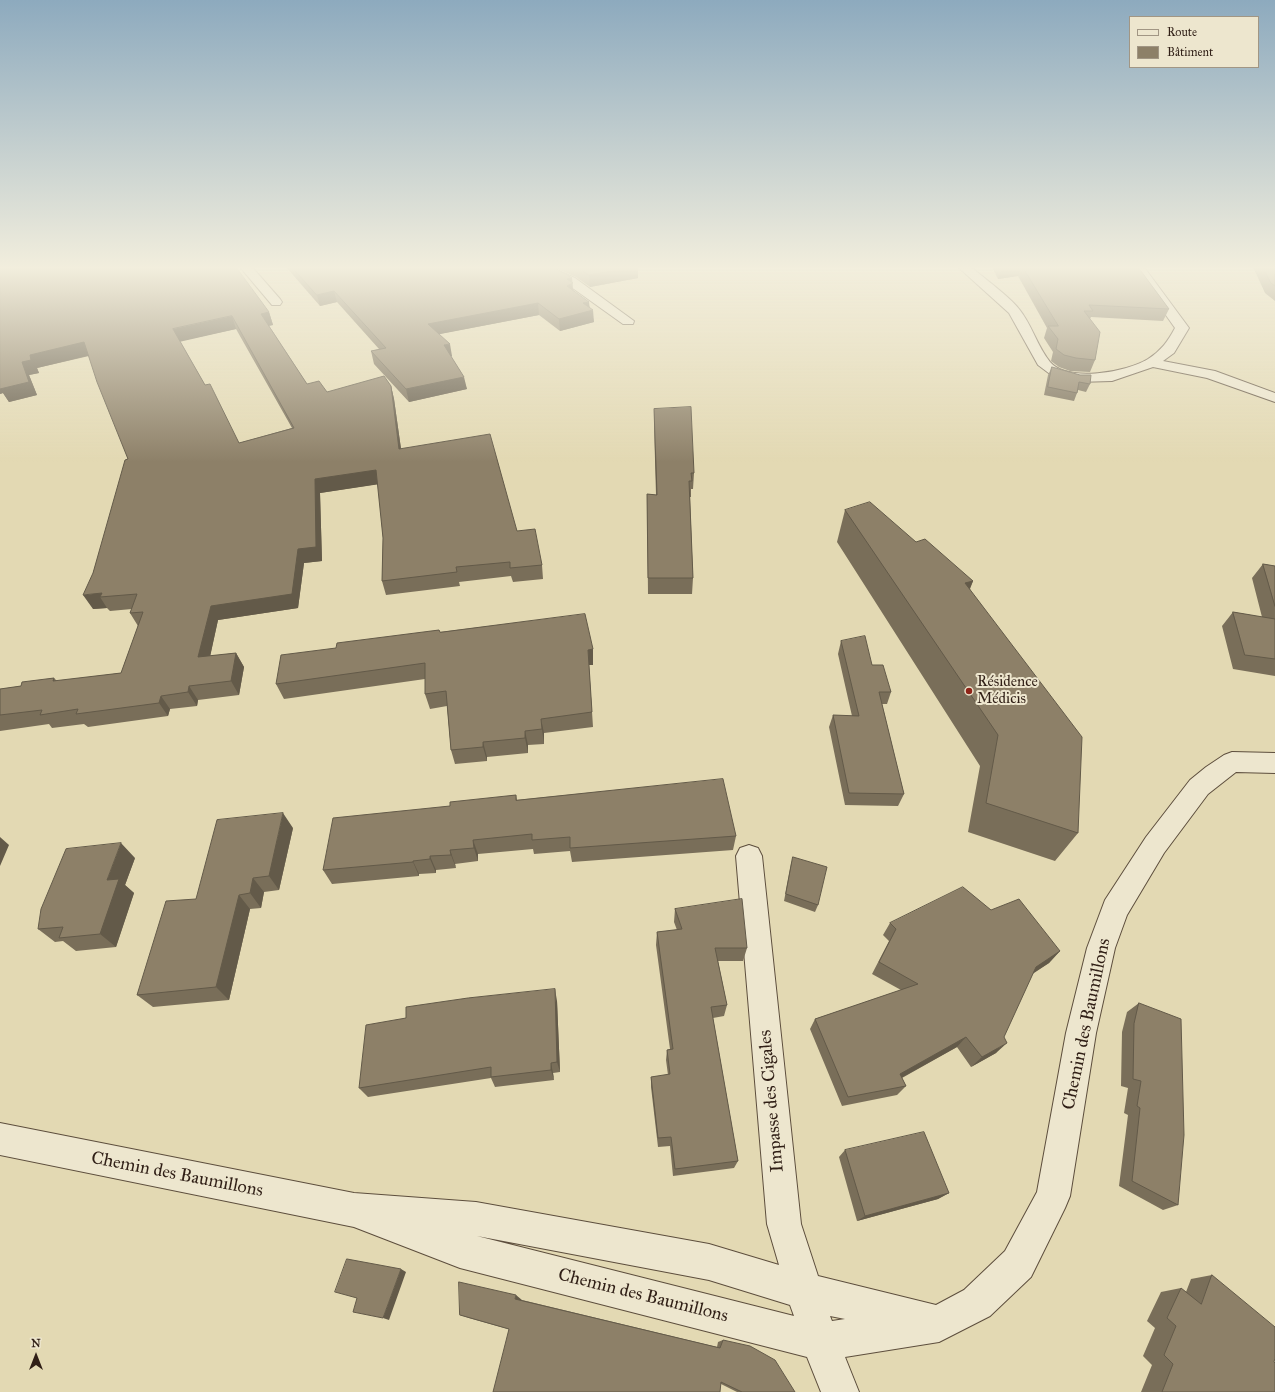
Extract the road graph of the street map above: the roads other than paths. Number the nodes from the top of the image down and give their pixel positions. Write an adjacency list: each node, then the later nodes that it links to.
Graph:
1 (1026, 332): 3 (street)
2 (1179, 332): 3 (street)
3 (1152, 362): 4 (street)
4 (1275, 398)
5 (1275, 763): 10 (street, Chemin des Baumillons)
6 (749, 856): 9 (street, Impasse des Cigales)
7 (0, 1139): 8 (street, Chemin des Baumillons)
8 (354, 1210): 9 (street, Chemin des Baumillons); 11 (street, Chemin des Baumillons)
9 (804, 1291): 10 (street, Chemin des Baumillons); 11 (street, Impasse des Cigales)
10 (938, 1323): 11 (street, Chemin des Baumillons)
11 (820, 1342): 12 (street, Impasse des Cigales)
12 (840, 1392)

